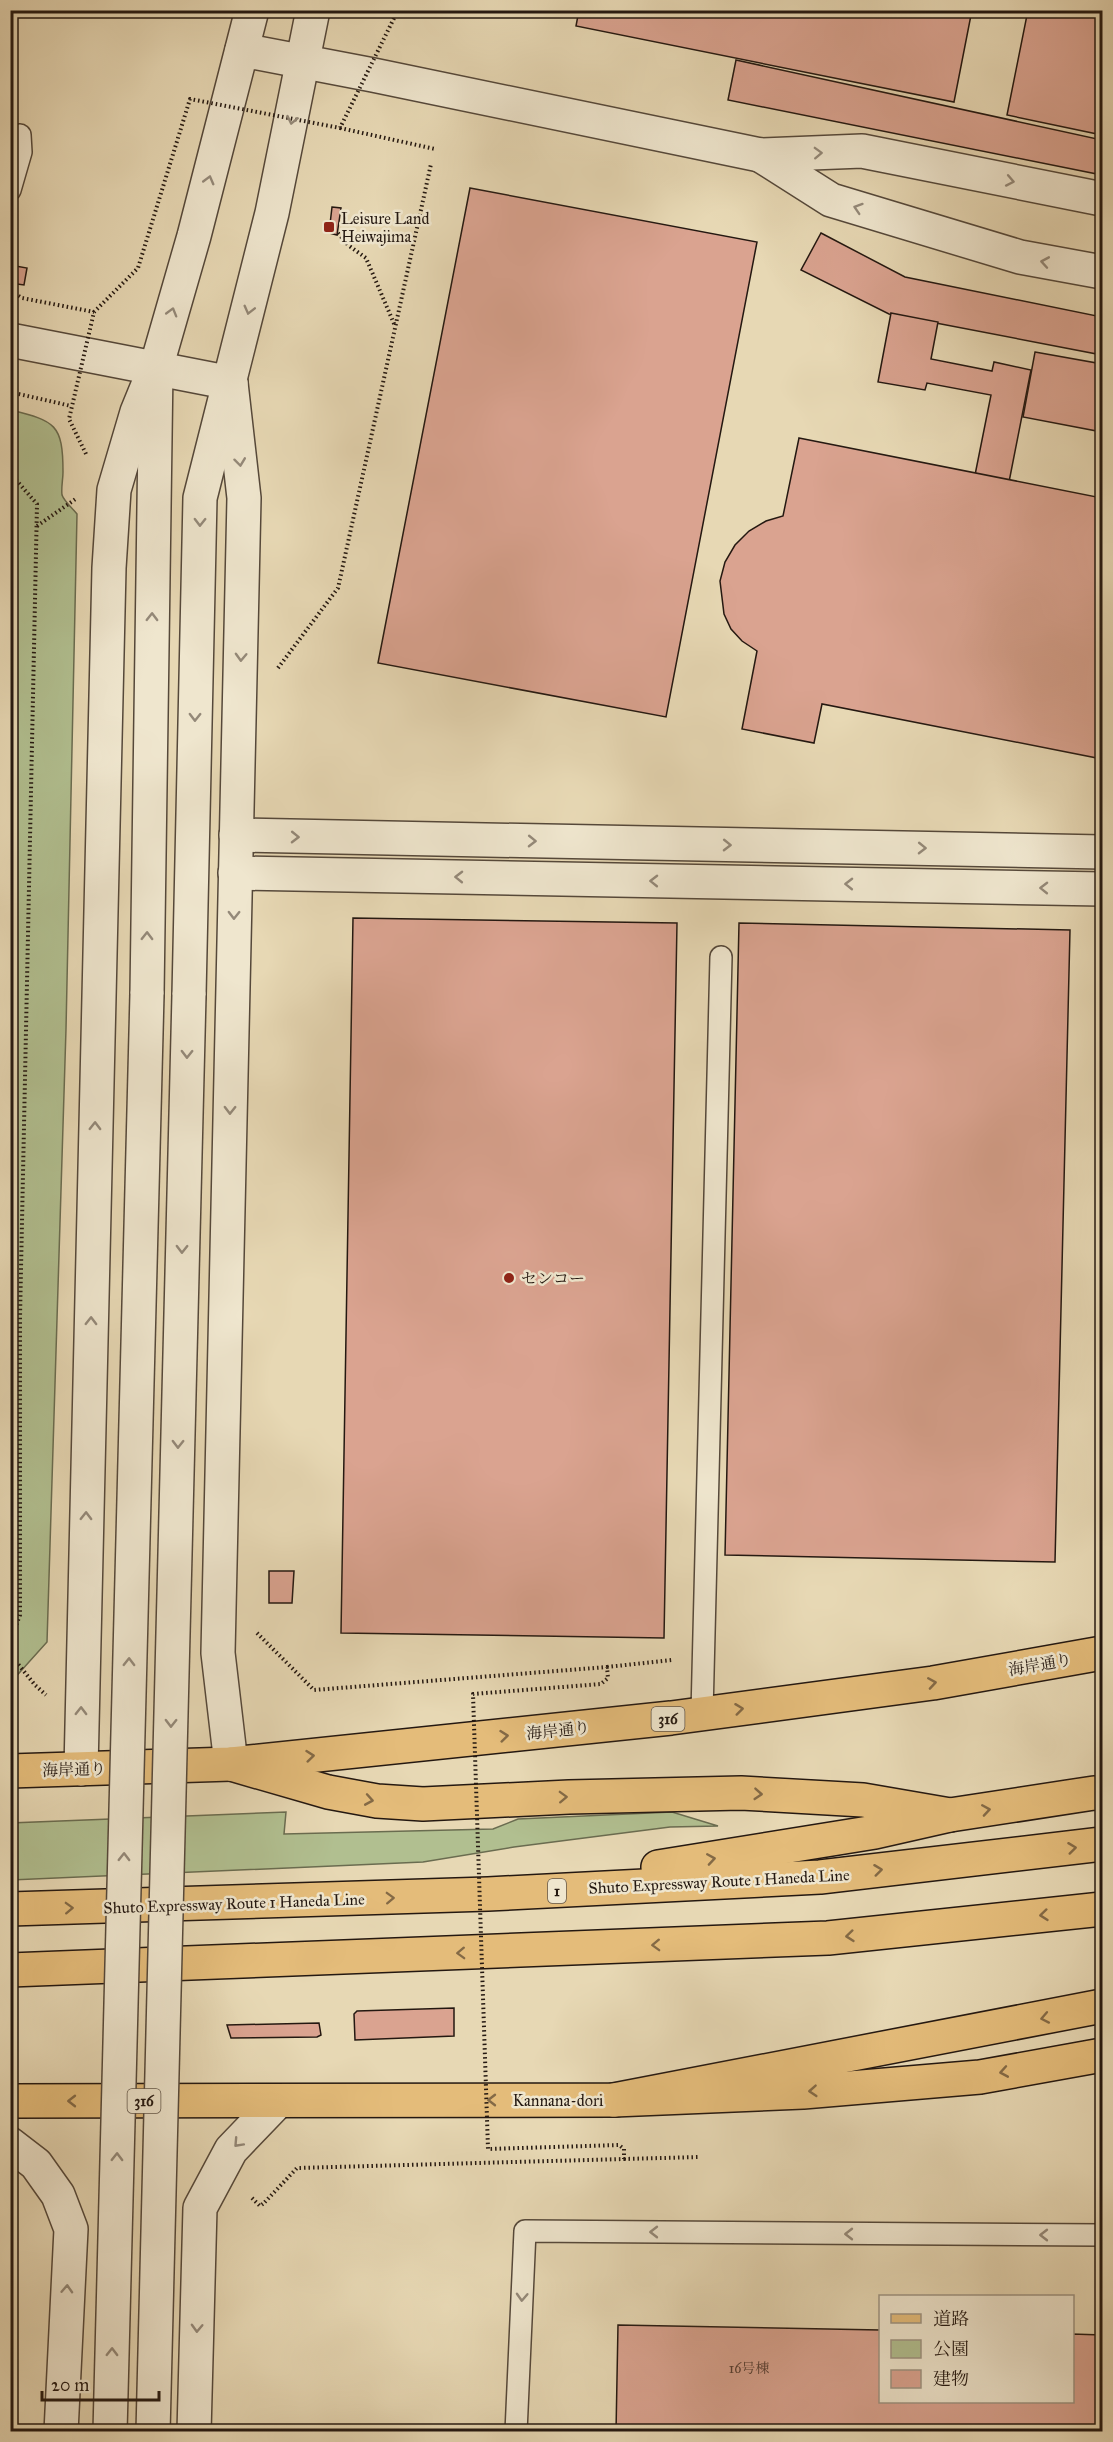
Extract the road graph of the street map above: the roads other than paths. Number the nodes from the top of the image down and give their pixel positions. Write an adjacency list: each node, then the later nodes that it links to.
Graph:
1 (252, 10): 3 (street)
2 (313, 10): 4 (street)
3 (242, 50): 4 (street); 11 (street, one-way to 3)
4 (304, 62): 6 (street); 12 (street, one-way to 12)
5 (10, 147): 7 (lane)
6 (760, 155): 8 (street, one-way to 8); 9 (street, one-way to 6)
7 (10, 190)
8 (1102, 199)
9 (1102, 272)
10 (10, 340): 11 (street)
11 (156, 368): 12 (street); 21 (street, one-way to 11); 38 (street, one-way to 11, bridge)
12 (231, 383): 13 (street, one-way to 13); 39 (street, one-way to 39, bridge)
13 (236, 835): 14 (street, one-way to 14); 15 (street)
14 (1102, 852)
15 (235, 873): 16 (street, one-way to 15); 20 (street, one-way to 20)
16 (1102, 889)
17 (721, 957): 19 (lane)
18 (1102, 1653): 19 (main road, 海岸通り / 316, one-way to 18)
19 (702, 1713): 20 (main road, 海岸通り / 316, one-way to 19)
20 (231, 1764): 21 (main road, 海岸通り / 316); 24 (main road, one-way to 24)
21 (81, 1769): 22 (main road, 海岸通り / 316)
22 (10, 1771)
23 (1102, 1794): 24 (main road, one-way to 23)
24 (950, 1815): 26 (main road, one-way to 24)
25 (1102, 1844): 26 (main road, Shuto Expressway Route 1 Haneda Line / 1, one-way to 25)
26 (488, 1894): 27 (main road, Shuto Expressway Route 1 Haneda Line / 1, one-way to 26)
27 (10, 1909)
28 (1102, 1909): 29 (main road, one-way to 29)
29 (10, 1970)
30 (1102, 2006): 32 (main road, one-way to 32)
31 (1102, 2055): 32 (main road, Kannana-dori / 316, one-way to 32)
32 (614, 2100): 34 (main road, Kannana-dori / 316, one-way to 34)
33 (10, 2101): 34 (main road, Kannana-dori / 316, one-way to 33)
34 (278, 2101): 40 (street, one-way to 40)
35 (10, 2144): 37 (street, one-way to 35)
36 (1102, 2235): 41 (lane, one-way to 41)
37 (61, 2432)
38 (110, 2432)
39 (153, 2432)
40 (194, 2432)
41 (516, 2432)

